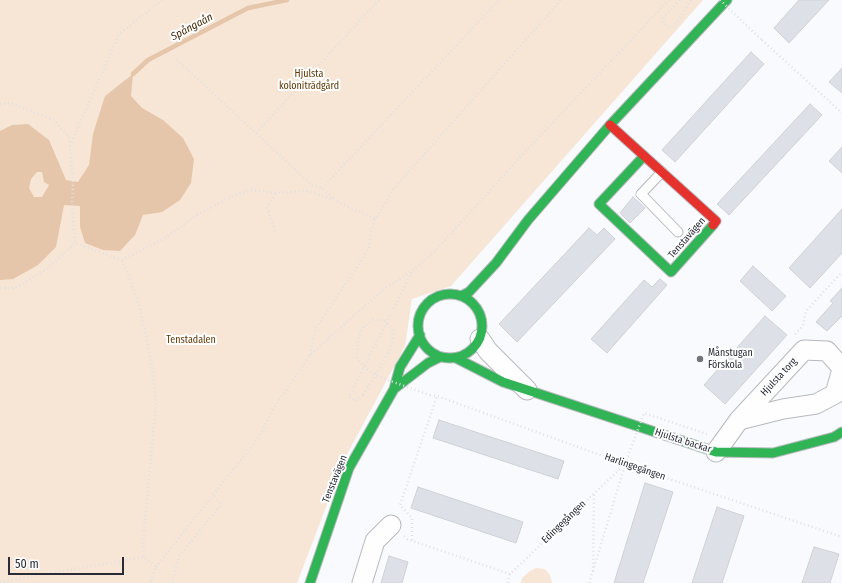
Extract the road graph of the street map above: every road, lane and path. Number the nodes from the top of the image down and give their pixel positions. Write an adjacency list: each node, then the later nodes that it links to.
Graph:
1 (162, 0): 15 (path)
2 (379, 0): 14 (path)
3 (499, 0): 18 (path)
4 (561, 0): 21 (path)
5 (668, 0): 27 (path)
6 (680, 0): 7 (path)
7 (691, 0)
8 (720, 0): 12 (path, bridge)
9 (727, 0): 13 (street)
10 (177, 60): 14 (path)
11 (0, 104): 15 (path)
12 (842, 113)
13 (610, 125): 16 (street, Tenstavägen); 26 (street)
14 (255, 133): 18 (path)
15 (70, 147): 24 (path)
16 (644, 156): 17 (street, Tenstavägen); 17 (street, Tenstavägen)
17 (662, 172): 23 (lane)
18 (322, 188): 20 (path)
19 (276, 193): 20 (path); 22 (path); 25 (path)
20 (334, 200): 21 (path)
21 (375, 219): 35 (path)
22 (275, 231)
23 (678, 232)
24 (75, 243): 25 (path); 29 (path)
25 (122, 260): 52 (path)
26 (496, 263): 28 (street); 30 (street)
27 (413, 270): 35 (path); 41 (path, Harlingegången, bridge)
28 (491, 284)
29 (0, 288)
30 (461, 296): 32 (street); 33 (street)
31 (485, 305): 32 (street)
32 (481, 318): 34 (street)
33 (420, 335): 36 (street); 39 (street, Tenstavägen)
34 (480, 339): 37 (street); 40 (street, Hjulsta backar)
35 (310, 355): 48 (path)
36 (440, 357): 37 (street); 39 (street, Tenstavägen)
37 (456, 358): 40 (street, Hjulsta backar)
38 (842, 369): 42 (street, Hjulsta torg); 42 (street, Hjulsta torg)
39 (394, 389): 59 (street, Tenstavägen)
40 (528, 391): 45 (street, Hjulsta backar)
41 (437, 396): 46 (path, Harlingegången); 51 (path)
42 (739, 420): 45 (street, Hjulsta torg)
43 (842, 432): 45 (street, Hjulsta backar)
44 (707, 434): 46 (path, bridge)
45 (716, 452)
46 (625, 464): 47 (path, Edingegången); 50 (path, Harlingegången); 54 (path)
47 (594, 494): 54 (path); 55 (path, Edingegången)
48 (213, 495): 53 (path); 58 (path)
49 (391, 525): 51 (path); 60 (street)
50 (842, 537)
51 (412, 540): 55 (path)
52 (144, 557): 53 (path); 56 (path)
53 (156, 567): 57 (path)
54 (593, 571): 62 (path)
55 (510, 574): 61 (path)
56 (0, 582)
57 (150, 583)
58 (172, 583)
59 (310, 583)
60 (362, 583)
61 (508, 583)
62 (589, 583)

